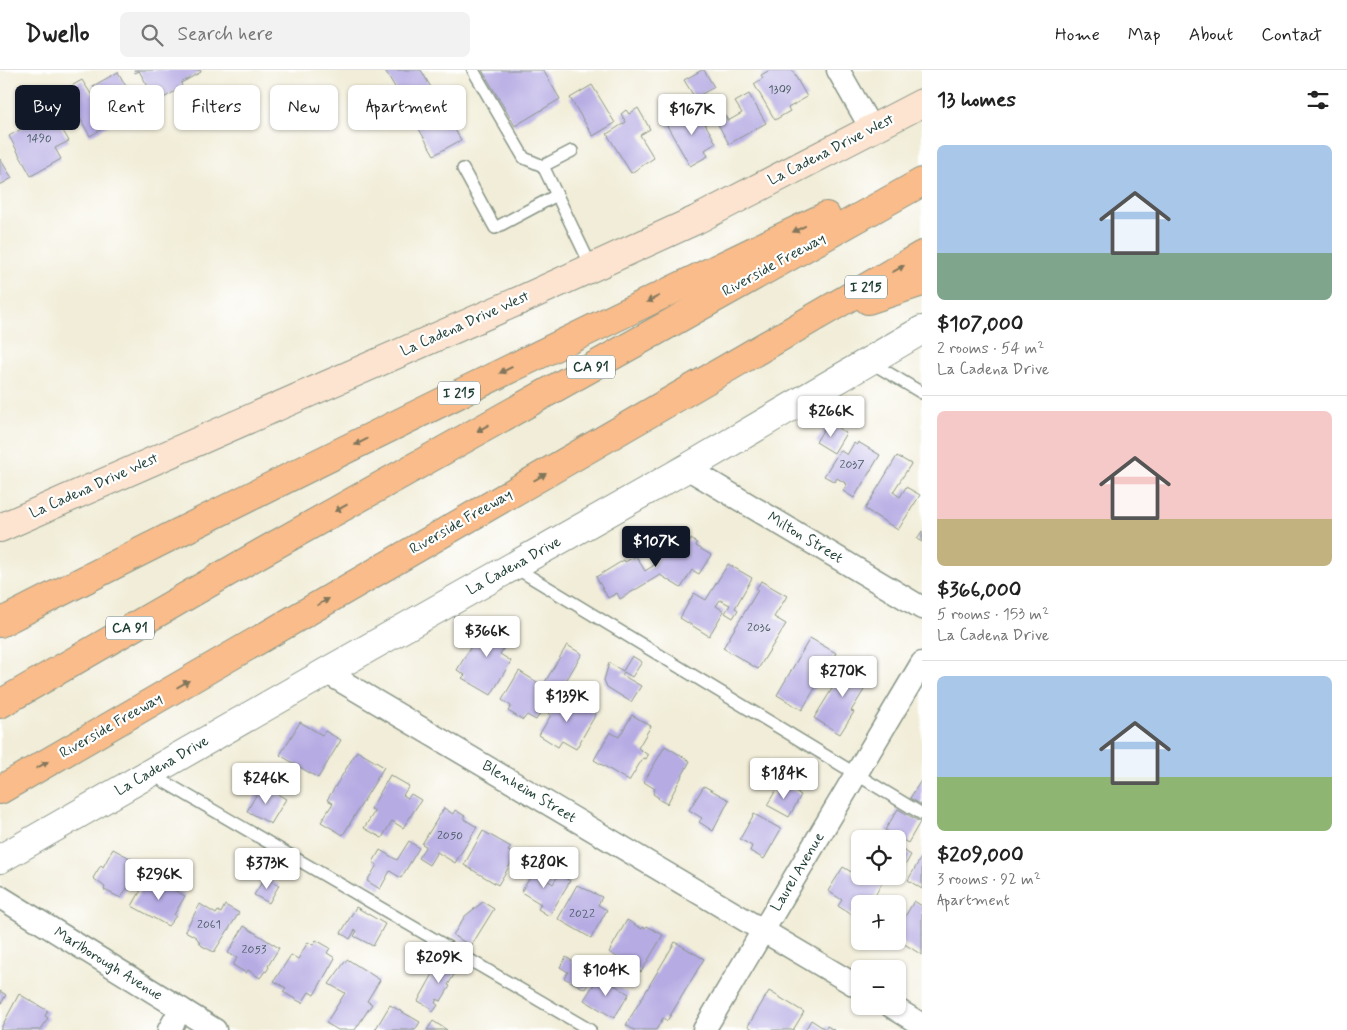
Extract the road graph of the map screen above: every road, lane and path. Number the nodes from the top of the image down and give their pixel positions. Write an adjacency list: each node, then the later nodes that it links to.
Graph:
1 (474, 70): 6 (lane)
2 (838, 70): 4 (street)
3 (922, 102): 4 (main road, La Cadena Drive West)
4 (871, 128): 12 (main road, La Cadena Drive West)
5 (572, 151): 6 (lane)
6 (543, 166): 10 (lane)
7 (463, 169): 10 (lane)
8 (922, 170): 23 (highway, I 215, one-way to 23)
9 (922, 182): 20 (highway, Riverside Freeway / CA 91, one-way to 20)
10 (557, 194): 12 (lane)
11 (922, 255): 14 (highway, Riverside Freeway / I 215, one-way to 11)
12 (592, 268): 19 (main road, La Cadena Drive West)
13 (922, 282): 14 (highway)
14 (810, 320): 30 (highway, Riverside Freeway / I 215, one-way to 14)
15 (922, 330): 16 (street, La Cadena Drive)
16 (868, 361): 17 (lane); 18 (street, La Cadena Drive)
17 (922, 393)
18 (687, 468): 21 (street, La Cadena Drive); 22 (street, Milton Street)
19 (0, 528)
20 (261, 553): 26 (highway); 27 (highway, Riverside Freeway / CA 91)
21 (513, 566): 25 (street, La Cadena Drive); 29 (lane)
22 (922, 608)
23 (0, 623)
24 (922, 663): 29 (street, Laurel Avenue)
25 (326, 672): 28 (street, La Cadena Drive); 34 (street, Blenheim Street)
26 (0, 683)
27 (0, 704)
28 (149, 773): 32 (street, La Cadena Drive); 41 (lane)
29 (856, 774): 31 (lane); 34 (street, Laurel Avenue)
30 (0, 790)
31 (922, 814)
32 (0, 859)
33 (0, 897): 36 (street, Marlborough Avenue)
34 (763, 931): 35 (street, Blenheim Street); 42 (street, Laurel Avenue)
35 (851, 983)
36 (181, 1009): 39 (street); 40 (street, Marlborough Avenue)
37 (906, 1015): 38 (street)
38 (922, 1024)
39 (169, 1030)
40 (216, 1030)
41 (590, 1030)
42 (704, 1030)

